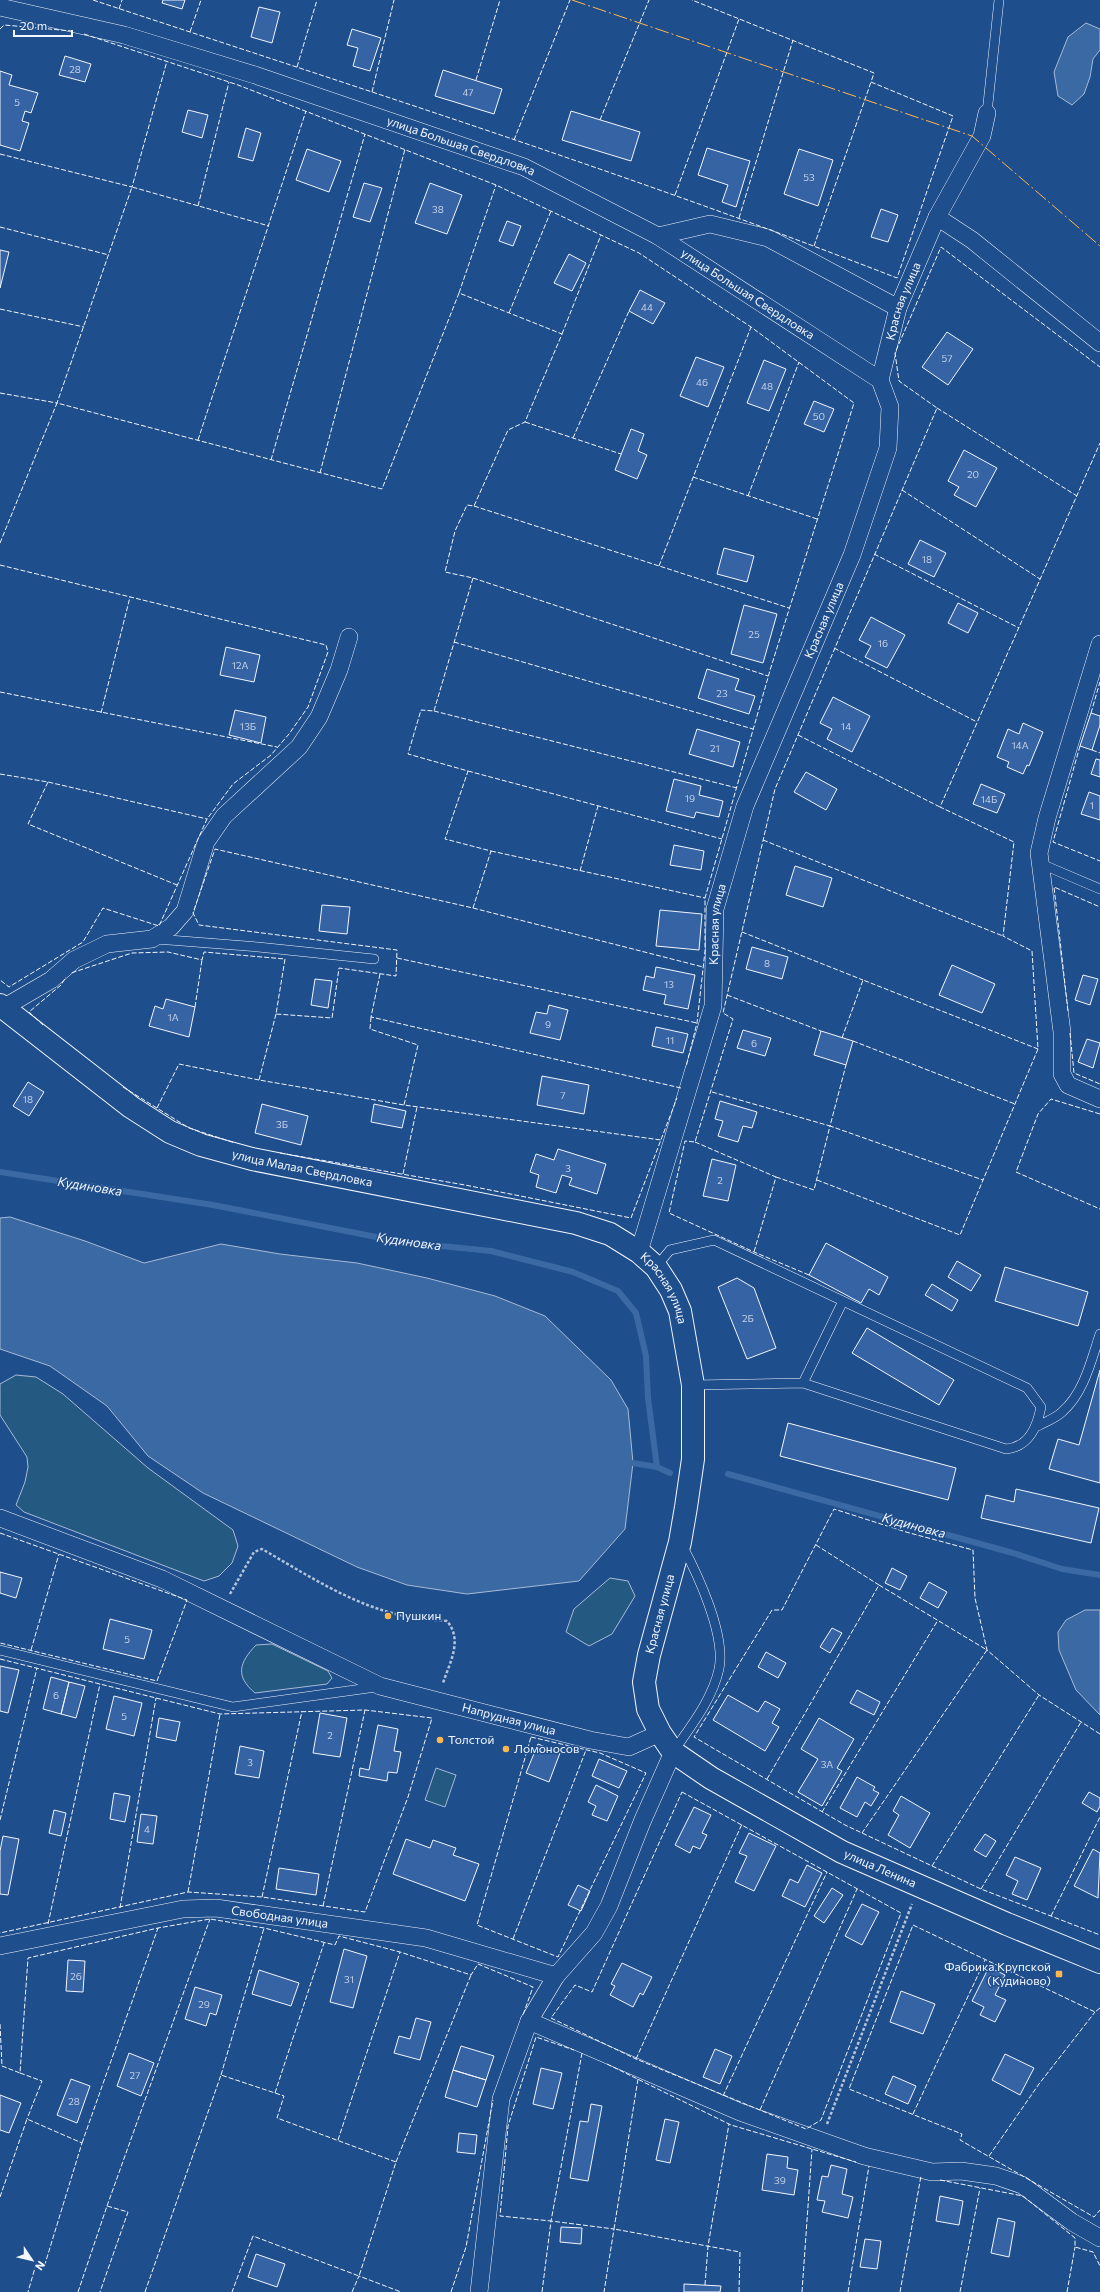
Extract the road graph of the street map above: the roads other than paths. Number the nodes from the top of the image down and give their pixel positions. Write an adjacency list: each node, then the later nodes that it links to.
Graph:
1 (999, 0): 3 (lane)
2 (0, 6): 5 (street, улица Большая Свердловка)
3 (987, 113): 4 (street, Красная улица)
4 (937, 217): 6 (street, Красная улица); 7 (street)
5 (658, 236): 6 (street); 8 (street, улица Большая Свердловка)
6 (898, 308): 8 (street, Красная улица)
7 (1100, 343)
8 (880, 380): 17 (street, Красная улица)
9 (349, 637): 13 (street)
10 (1100, 644): 11 (street)
11 (1039, 864): 12 (lane); 16 (street)
12 (1100, 890)
13 (152, 939): 14 (lane); 15 (street)
14 (374, 959)
15 (2, 1006): 17 (main road, улица Малая Свердловка)
16 (1100, 1099)
17 (639, 1252): 18 (main road, Красная улица)
18 (656, 1267): 19 (lane); 22 (main road, Красная улица)
19 (843, 1301): 21 (lane); 23 (lane)
20 (1100, 1334): 23 (lane)
21 (803, 1383): 22 (lane); 23 (lane)
22 (693, 1385): 25 (main road, Красная улица)
23 (1038, 1426)
24 (0, 1518): 27 (street, Напрудная улица)
25 (680, 1542): 28 (main road, Красная улица); 29 (lane)
26 (0, 1650): 27 (lane)
27 (380, 1686): 28 (street, Напрудная улица)
28 (660, 1733): 29 (main road, Красная улица)
29 (674, 1752): 31 (main road, улица Ленина); 32 (street)
30 (0, 1946): 32 (street, Свободная улица)
31 (1100, 1962)
32 (556, 1976): 33 (street)
33 (529, 2021): 34 (street); 35 (street)
34 (1100, 2238)
35 (479, 2292)

